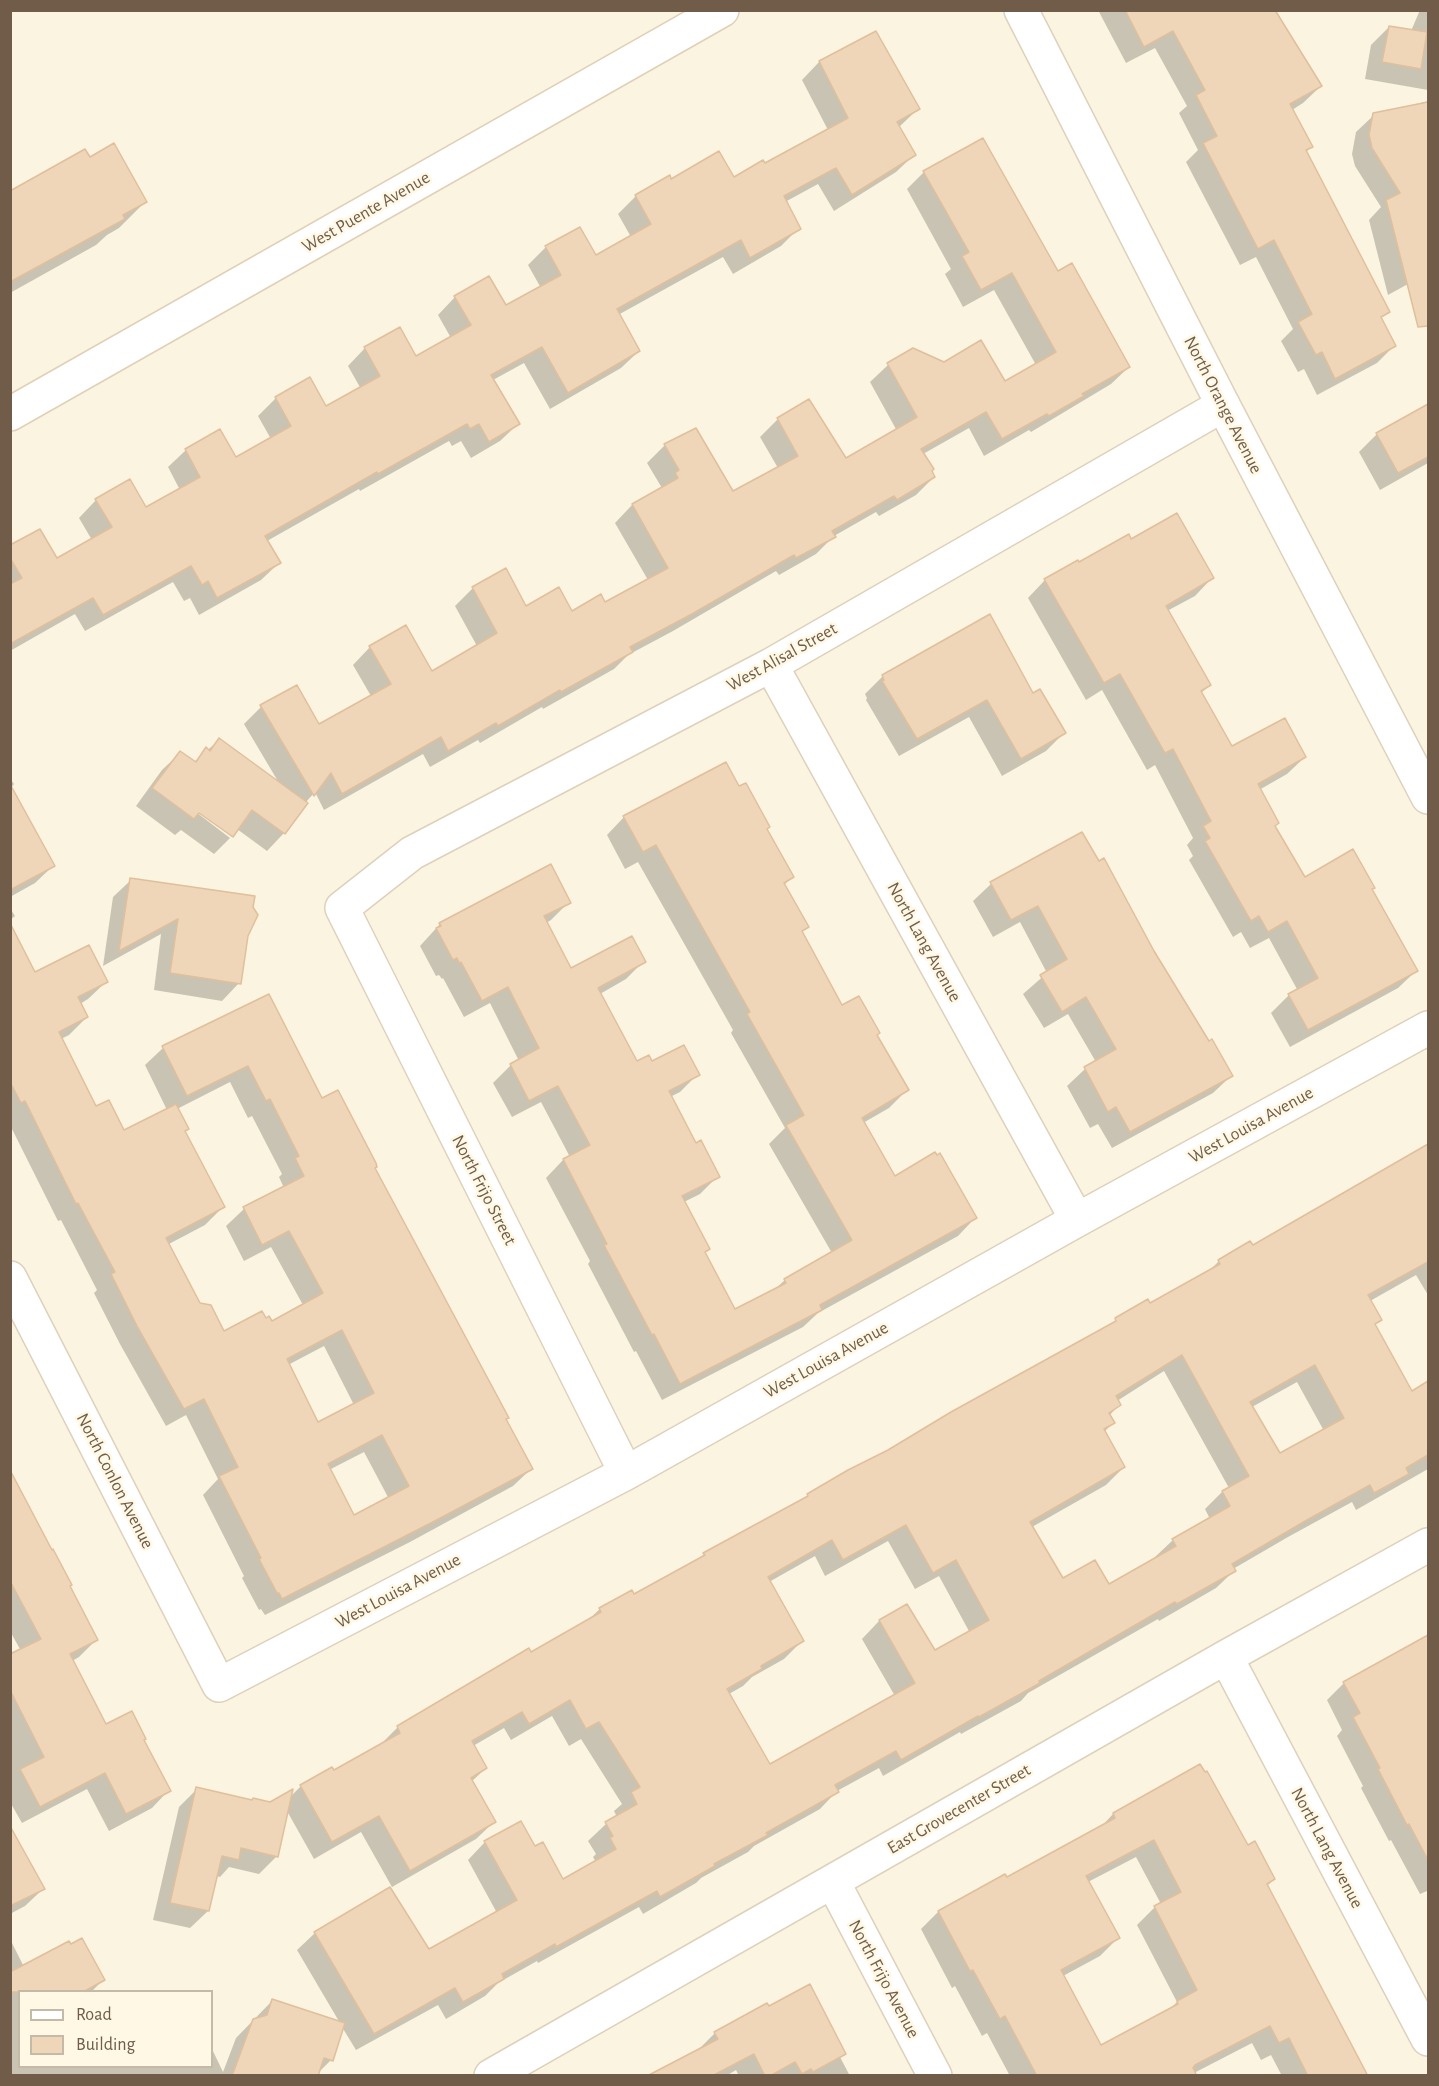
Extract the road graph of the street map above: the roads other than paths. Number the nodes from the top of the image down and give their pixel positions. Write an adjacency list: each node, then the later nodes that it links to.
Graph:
1 (722, 10): 4 (street, West Puente Avenue)
2 (1021, 10): 3 (street, North Orange Avenue)
3 (1223, 405): 5 (street, West Alisal Street); 6 (street, North Orange Avenue)
4 (10, 414)
5 (771, 665): 7 (street, West Alisal Street); 9 (street, North Lang Avenue)
6 (1428, 797)
7 (342, 908): 11 (street, North Frijo Street)
8 (1428, 1028): 9 (street, West Louisa Avenue)
9 (1077, 1220): 11 (street, West Louisa Avenue)
10 (10, 1278): 14 (street, North Conlon Avenue)
11 (626, 1473): 14 (street, West Louisa Avenue)
12 (1428, 1545): 13 (street, East Grovecenter Street)
13 (1226, 1657): 15 (street, East Grovecenter Street); 16 (street, North Lang Avenue)
14 (219, 1685)
15 (833, 1882): 17 (street, East Grovecenter Street); 18 (street, North Frijo Avenue)
16 (1428, 2039)
17 (492, 2076)
18 (935, 2076)

